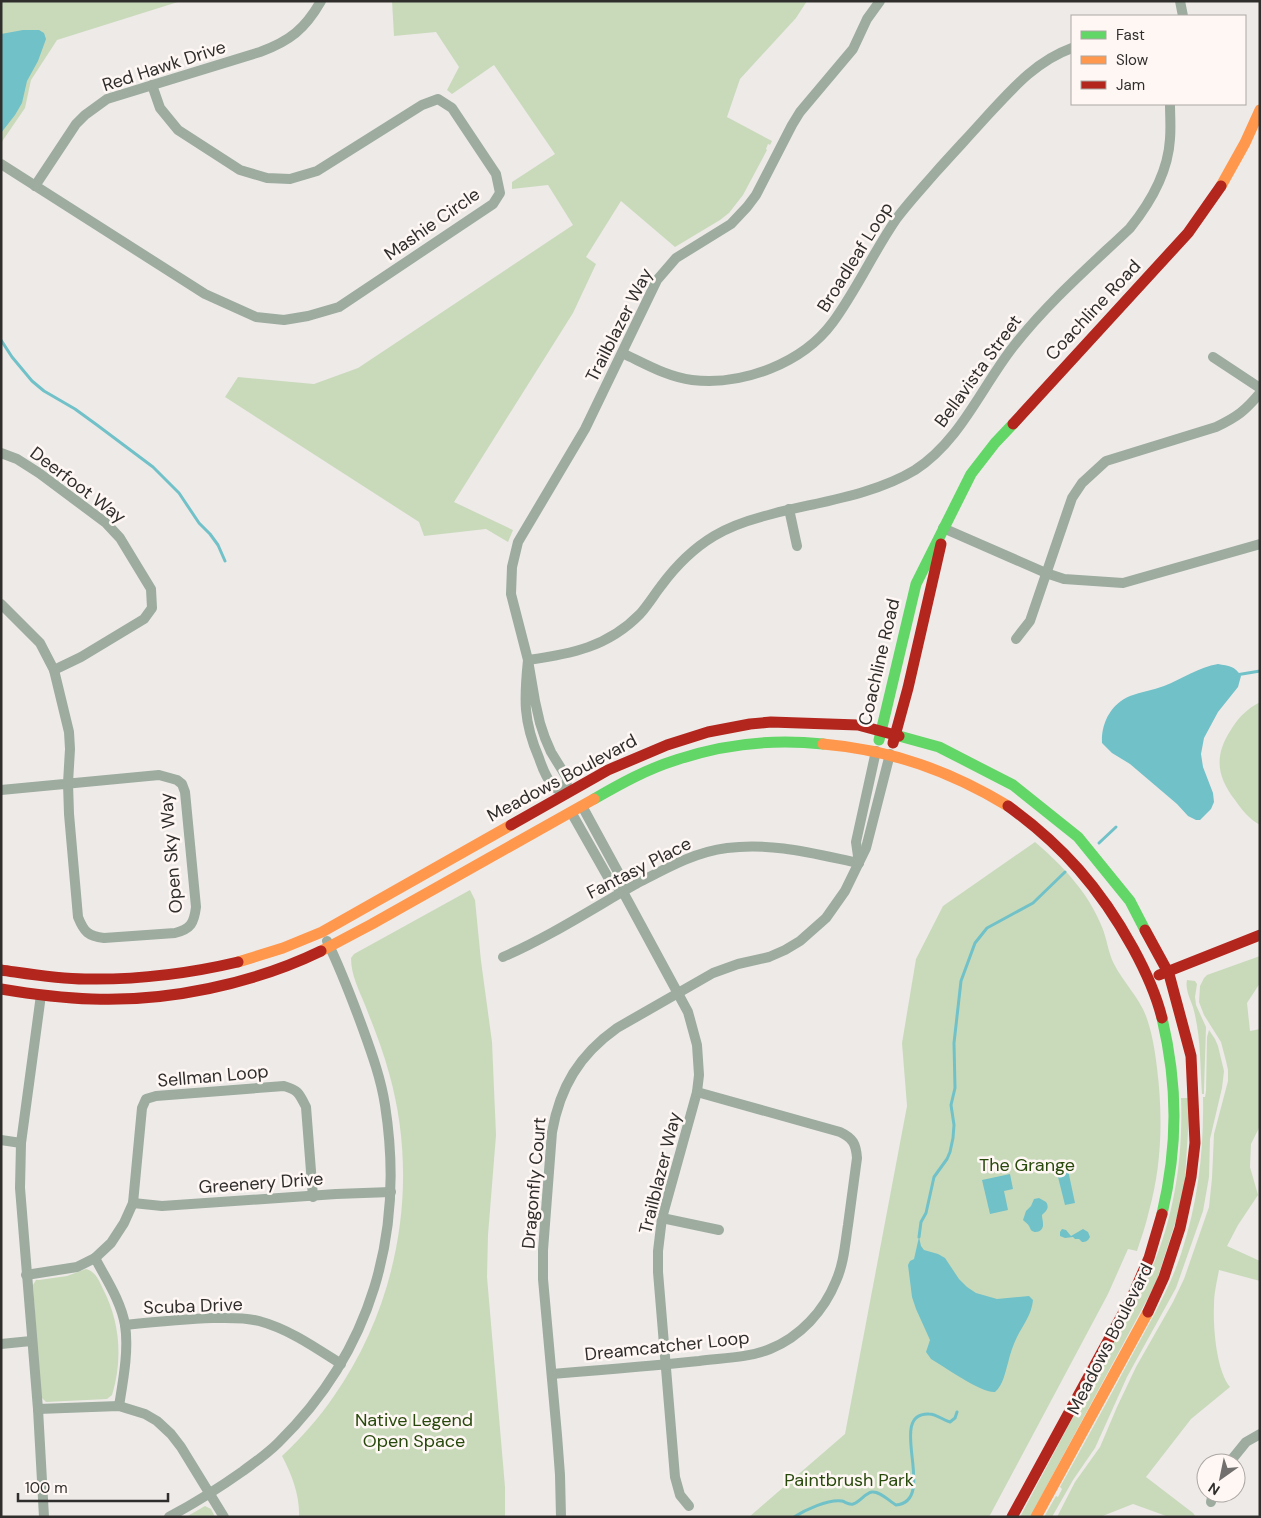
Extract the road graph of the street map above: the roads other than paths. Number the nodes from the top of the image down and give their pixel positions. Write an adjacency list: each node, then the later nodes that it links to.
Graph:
1 (321, 1): 6 (street, Red Hawk Drive)
2 (880, 1): 11 (street, Trailblazer Way)
3 (1180, 1): 4 (street)
4 (1183, 15)
5 (1071, 48): 11 (street, Broadleaf Loop)
6 (152, 85): 10 (street, Red Hawk Drive); 10 (street, Mashie Circle)
7 (1170, 105): 16 (street, Bellavista Street)
8 (1260, 110): 17 (main road, Coachline Road)
9 (1, 164): 10 (street, Mashie Circle)
10 (35, 186)
11 (622, 352): 23 (street, Trailblazer Way)
12 (1213, 357): 13 (street)
13 (1260, 388)
14 (1260, 394): 20 (street)
15 (1, 453): 24 (street, Deerfoot Way)
16 (789, 510): 19 (street); 23 (street, Bellavista Street)
17 (943, 528): 20 (street); 25 (main road, Coachline Road); 26 (main road, Coachline Road)
18 (1260, 544): 20 (street)
19 (797, 546)
20 (1046, 573): 22 (street)
21 (1, 604): 24 (street)
22 (1016, 639)
23 (528, 660): 31 (street, Trailblazer Way); 31 (street, Trailblazer Way)
24 (54, 670): 29 (street)
25 (881, 730): 26 (main road, Meadows Boulevard); 27 (main road, Coachline Road); 31 (main road, Meadows Boulevard)
26 (896, 734): 28 (main road, Coachline Road); 42 (main road, Meadows Boulevard)
27 (876, 751): 28 (main road, Meadows Boulevard); 32 (main road, Meadows Boulevard); 35 (street)
28 (890, 754): 35 (street, Dragonfly Court); 44 (main road, Meadows Boulevard)
29 (68, 783): 29 (street, Open Sky Way); 30 (street, Open Sky Way)
30 (1, 790)
31 (566, 794): 34 (main road); 37 (main road, Meadows Boulevard)
32 (582, 806): 33 (main road, Meadows Boulevard); 36 (street, Trailblazer Way)
33 (571, 812): 34 (main road, Meadows Boulevard); 36 (street, Trailblazer Way)
34 (492, 856): 39 (main road, Meadows Boulevard)
35 (859, 863): 36 (street, Fantasy Place); 46 (street, Dragonfly Court)
36 (622, 892): 40 (street, Fantasy Place); 46 (street, Trailblazer Way)
37 (323, 931): 39 (street); 43 (main road, Meadows Boulevard)
38 (1260, 935): 42 (main road)
39 (330, 947): 47 (main road, Meadows Boulevard); 51 (street)
40 (503, 957)
41 (1, 970): 43 (main road, Meadows Boulevard)
42 (1168, 971): 44 (main road); 75 (main road, Meadows Boulevard)
43 (164, 976): 47 (main road)
44 (1149, 979): 74 (main road, Meadows Boulevard)
45 (1, 989): 47 (main road, Meadows Boulevard)
46 (678, 992): 48 (street, Trailblazer Way); 63 (street, Dragonfly Court)
47 (41, 995): 50 (street)
48 (697, 1092): 54 (street, Trailblazer Way); 62 (street, Dreamcatcher Loop)
49 (1, 1140): 50 (street)
50 (21, 1143): 57 (street)
51 (391, 1192): 52 (street, Greenery Drive); 61 (street)
52 (313, 1197): 53 (street, Greenery Drive); 53 (street, Sellman Loop)
53 (133, 1203): 56 (street, Sellman Loop)
54 (662, 1218): 55 (street); 62 (street, Trailblazer Way)
55 (718, 1230)
56 (94, 1258): 57 (street, Sellman Loop); 58 (street)
57 (26, 1275): 59 (street)
58 (125, 1325): 61 (street, Scuba Drive); 64 (street)
59 (31, 1341): 60 (street); 65 (street)
60 (1, 1344)
61 (341, 1364): 68 (street)
62 (666, 1364): 63 (street, Dreamcatcher Loop); 69 (street, Trailblazer Way)
63 (552, 1374): 73 (street, Dragonfly Court)
64 (119, 1406): 65 (street); 68 (street)
65 (38, 1409): 70 (street)
66 (1260, 1434): 67 (street)
67 (1237, 1453)
68 (210, 1494): 71 (street); 72 (street)
69 (689, 1506)
70 (44, 1517)
71 (169, 1517)
72 (224, 1517)
73 (561, 1517)
74 (1012, 1517)
75 (1036, 1517)

